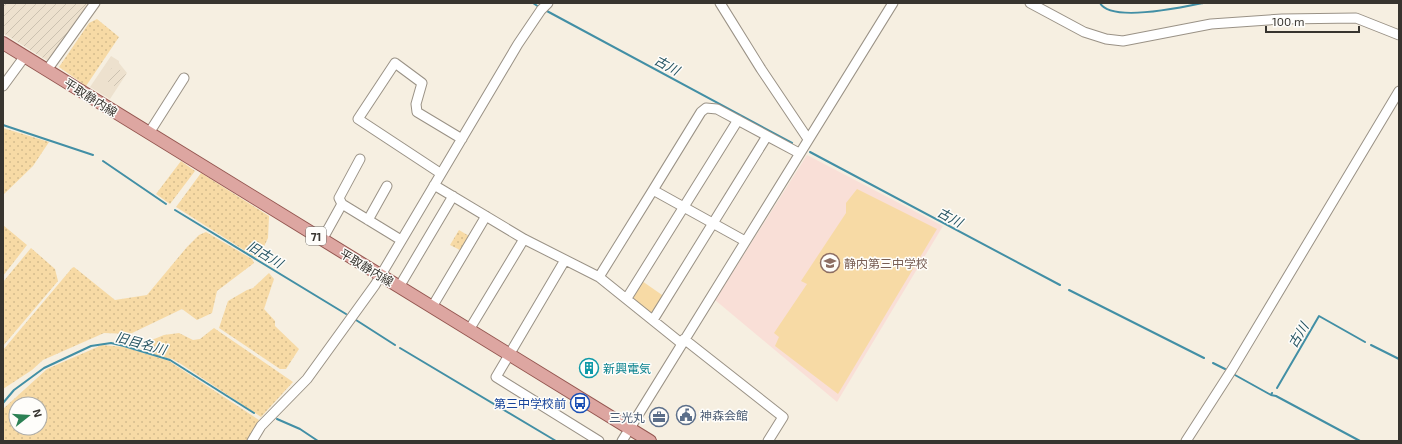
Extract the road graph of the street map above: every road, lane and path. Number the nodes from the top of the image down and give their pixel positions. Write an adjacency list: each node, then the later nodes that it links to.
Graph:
1 (95, 3): 9 (street)
2 (720, 3): 17 (street)
3 (893, 3): 17 (street)
4 (1030, 3): 6 (street)
5 (545, 7): 16 (street)
6 (1399, 35)
7 (3, 43): 8 (main road, 平取静内線 / 71)
8 (25, 56): 9 (main road, 平取静内線 / 71); 11 (street)
9 (47, 70): 14 (main road, 平取静内線 / 71)
10 (184, 78): 14 (street)
11 (3, 86)
12 (1399, 91): 50 (street)
13 (738, 120): 15 (street); 23 (street); 26 (street)
14 (149, 133): 31 (main road, 平取静内線 / 71)
15 (767, 136): 18 (street); 29 (street)
16 (462, 139): 20 (street); 20 (street)
17 (808, 139): 18 (street)
18 (799, 153): 33 (street)
19 (360, 159): 25 (street)
20 (440, 173): 21 (street)
21 (434, 185): 24 (street); 32 (street)
22 (387, 186): 28 (street)
23 (653, 190): 26 (street); 36 (street)
24 (453, 196): 27 (street); 37 (street)
25 (342, 204): 28 (street); 31 (street)
26 (683, 207): 29 (street); 38 (street)
27 (486, 216): 30 (street); 39 (street)
28 (368, 220): 32 (street)
29 (713, 224): 33 (street); 40 (street)
30 (524, 239): 34 (street); 41 (street)
31 (322, 240): 35 (main road, 平取静内線 / 71)
32 (401, 240): 35 (street)
33 (745, 241): 42 (street)
34 (565, 260): 36 (street); 43 (street)
35 (380, 275): 37 (main road, 平取静内線 / 71); 45 (street)
36 (599, 277): 38 (street)
37 (399, 287): 39 (main road, 平取静内線 / 71)
38 (627, 298): 40 (street)
39 (432, 307): 41 (main road, 平取静内線 / 71)
40 (653, 320): 42 (street)
41 (469, 330): 43 (main road, 平取静内線 / 71)
42 (683, 341): 44 (street); 49 (street)
43 (509, 354): 44 (main road, 平取静内線 / 71); 46 (street)
44 (629, 428): 47 (street); 48 (main road, 平取静内線 / 71)
45 (252, 441)
46 (599, 441)
47 (622, 441)
48 (650, 441)
49 (768, 441)
50 (1186, 441)

